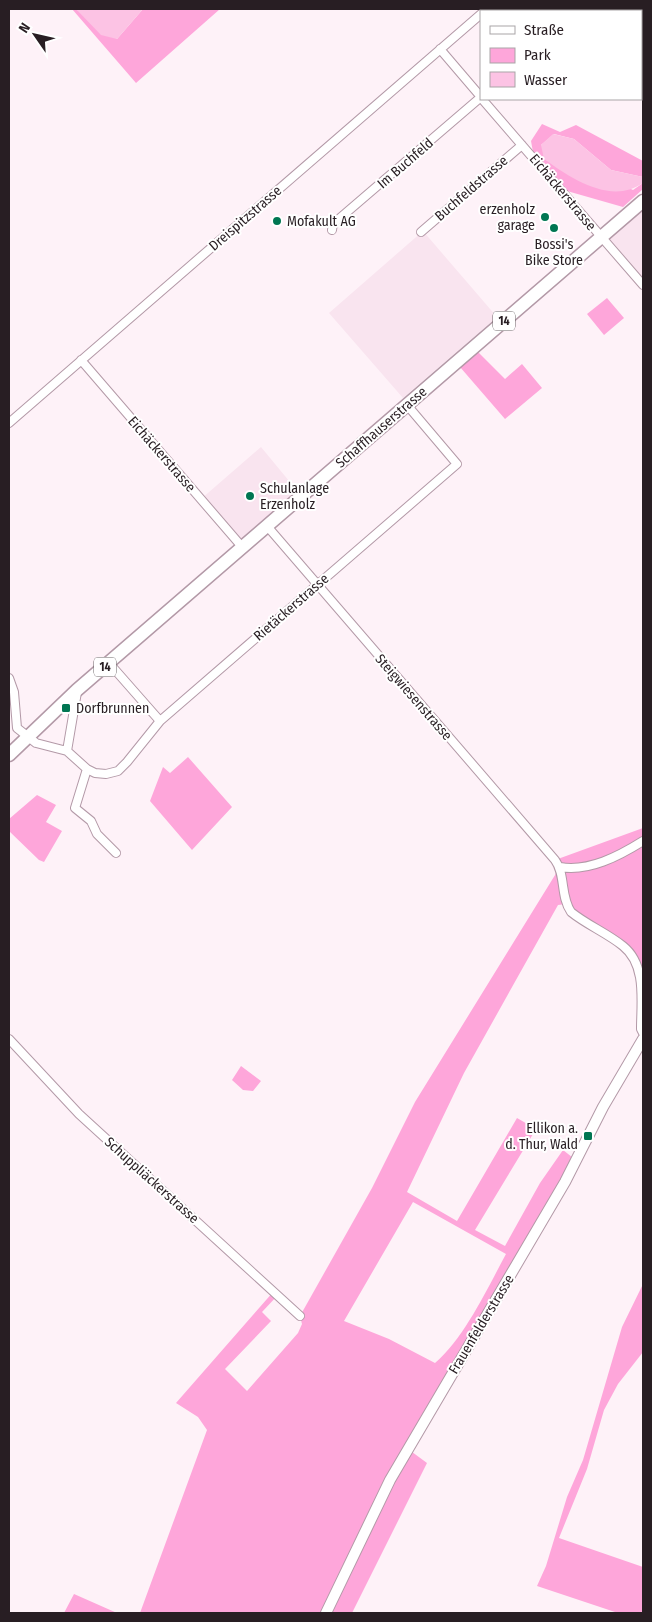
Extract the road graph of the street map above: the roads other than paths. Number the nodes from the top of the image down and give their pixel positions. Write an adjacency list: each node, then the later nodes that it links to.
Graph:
1 (480, 15): 2 (street, Dreispitzstrasse)
2 (440, 49): 3 (street, Eichäckerstrasse); 12 (street, Dreispitzstrasse)
3 (480, 97)
4 (480, 99): 8 (street, Im Buchfeld)
5 (483, 100): 6 (street, Eichäckerstrasse)
6 (522, 145): 9 (street, Buchfeldstrasse); 10 (street, Eichäckerstrasse)
7 (643, 201): 10 (main road, Schaffhauserstrasse / 14)
8 (332, 230)
9 (421, 232)
10 (601, 237): 11 (street, Eichäckerstrasse); 13 (main road, Schaffhauserstrasse / 14)
11 (643, 286)
12 (81, 360): 14 (street, Dreispitzstrasse); 16 (street, Eichäckerstrasse)
13 (407, 405): 15 (main road, Schaffhauserstrasse / 14); 17 (street, Rietäckerstrasse)
14 (9, 423)
15 (267, 526): 16 (main road, Schaffhauserstrasse / 14); 17 (street, Steigwiesenstrasse)
16 (243, 548): 18 (main road, Schaffhauserstrasse / 14)
17 (317, 584): 21 (street, Rietäckerstrasse); 28 (street, Steigwiesenstrasse)
18 (109, 663): 20 (main road, Schaffhauserstrasse / 14); 21 (street)
19 (9, 678): 22 (street)
20 (77, 690): 22 (main road, Schaffhauserstrasse / 14); 23 (street)
21 (160, 721): 25 (street, Rietäckerstrasse)
22 (27, 738): 23 (street, Rietäckerstrasse); 24 (main road, Schaffhauserstrasse / 14)
23 (67, 751): 25 (street, Rietäckerstrasse)
24 (9, 755)
25 (87, 768): 27 (street)
26 (643, 841): 28 (street)
27 (116, 853)
28 (560, 867): 29 (street)
29 (643, 1033)
30 (9, 1039): 32 (street, Schuppliäckerstrasse)
31 (643, 1039): 33 (street, Frauenfelderstrasse)
32 (300, 1316)
33 (326, 1613)

